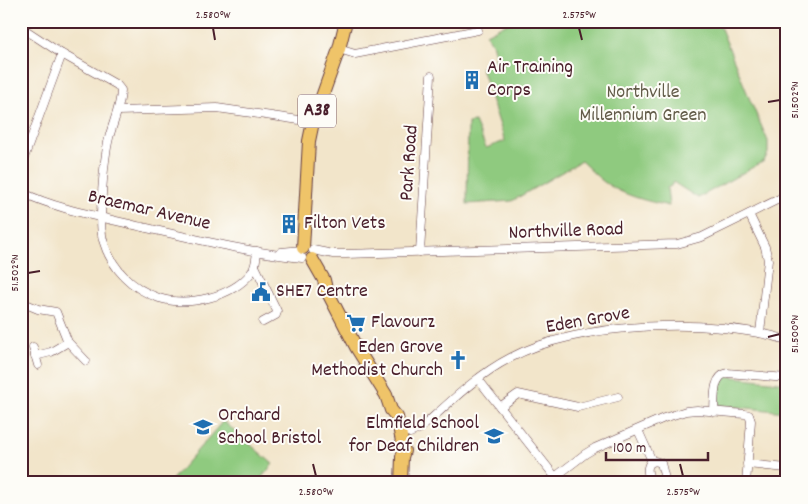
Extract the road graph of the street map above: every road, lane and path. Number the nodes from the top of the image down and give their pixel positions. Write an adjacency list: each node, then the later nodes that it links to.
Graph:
1 (346, 21): 6 (main road, A38)
2 (780, 21): 5 (street)
3 (21, 27): 7 (street)
4 (478, 30): 6 (street)
5 (787, 39)
6 (339, 49): 10 (main road, A38)
7 (62, 54): 9 (street); 11 (street)
8 (431, 76): 17 (street, Park Road)
9 (118, 111): 10 (street); 15 (street)
10 (313, 122): 18 (main road, A38)
11 (21, 166)
12 (21, 192): 15 (street, Braemar Avenue)
13 (787, 193): 14 (street, Northville Road)
14 (749, 214): 17 (street, Northville Road); 22 (street)
15 (101, 217): 16 (street, Braemar Avenue); 19 (street)
16 (257, 252): 18 (street, Braemar Avenue); 19 (street)
17 (420, 252): 18 (street, Northville Road)
18 (308, 254): 33 (main road)
19 (255, 266): 21 (street)
20 (21, 302): 24 (street)
21 (263, 322)
22 (760, 333): 23 (street, Eden Grove); 30 (street, Eden Grove)
23 (787, 340)
24 (68, 342): 26 (street); 27 (street)
25 (33, 347): 26 (street)
26 (35, 356): 28 (street)
27 (86, 360)
28 (38, 365)
29 (787, 378): 34 (street)
30 (478, 379): 32 (street); 35 (street, Eden Grove)
31 (618, 397): 32 (street)
32 (500, 408): 42 (street)
33 (391, 410): 36 (main road); 38 (main road)
34 (714, 412): 37 (street); 40 (street)
35 (421, 428): 36 (street); 38 (street, Eden Grove)
36 (400, 430): 38 (main road)
37 (638, 430): 39 (street); 42 (street)
38 (403, 454): 43 (main road)
39 (652, 461): 44 (street); 45 (street)
40 (747, 464): 41 (street); 46 (street)
41 (787, 468)
42 (557, 480)
43 (401, 483)
44 (653, 483)
45 (666, 483)
46 (746, 483)

